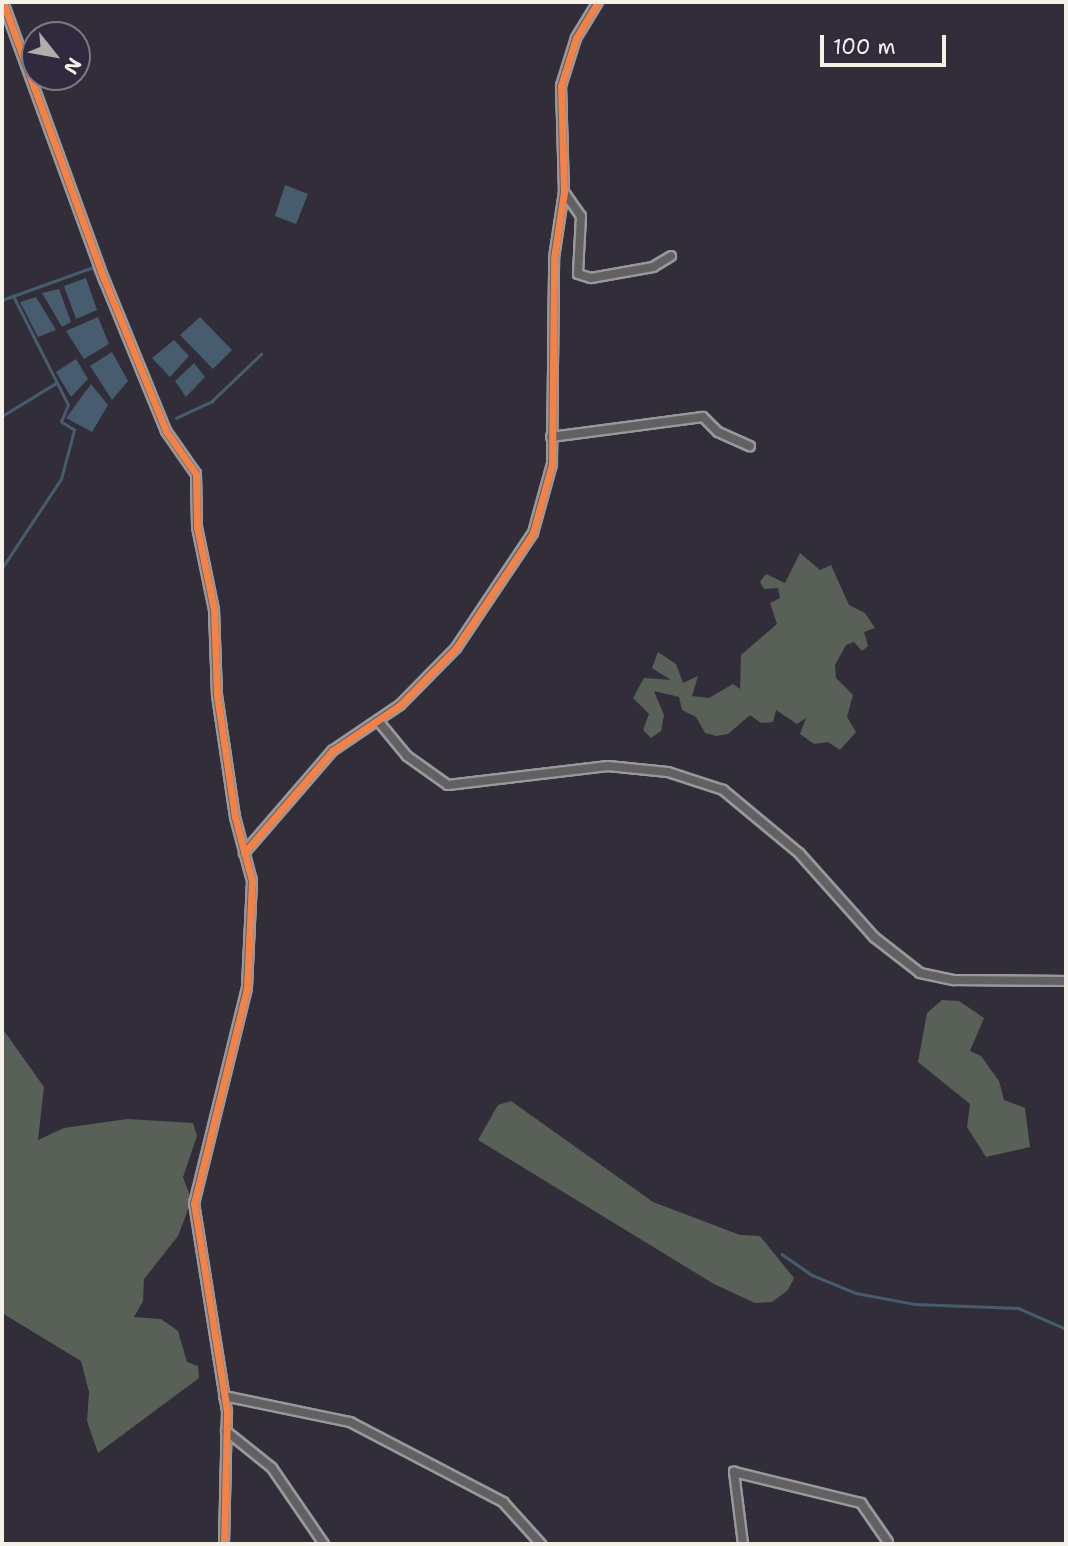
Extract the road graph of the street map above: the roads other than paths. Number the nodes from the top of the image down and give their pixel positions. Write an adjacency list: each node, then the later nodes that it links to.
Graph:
1 (3, 2): 8 (street)
2 (598, 2): 3 (street)
3 (564, 192): 4 (street); 5 (street)
4 (671, 256)
5 (551, 437): 6 (street); 7 (street)
6 (750, 446)
7 (379, 722): 8 (street); 9 (street)
8 (244, 853): 10 (street)
9 (1066, 981)
10 (224, 1396): 11 (street); 15 (street)
11 (226, 1431): 13 (street); 14 (street)
12 (888, 1542): 16 (street)
13 (224, 1544)
14 (324, 1544)
15 (541, 1544)
16 (743, 1544)

